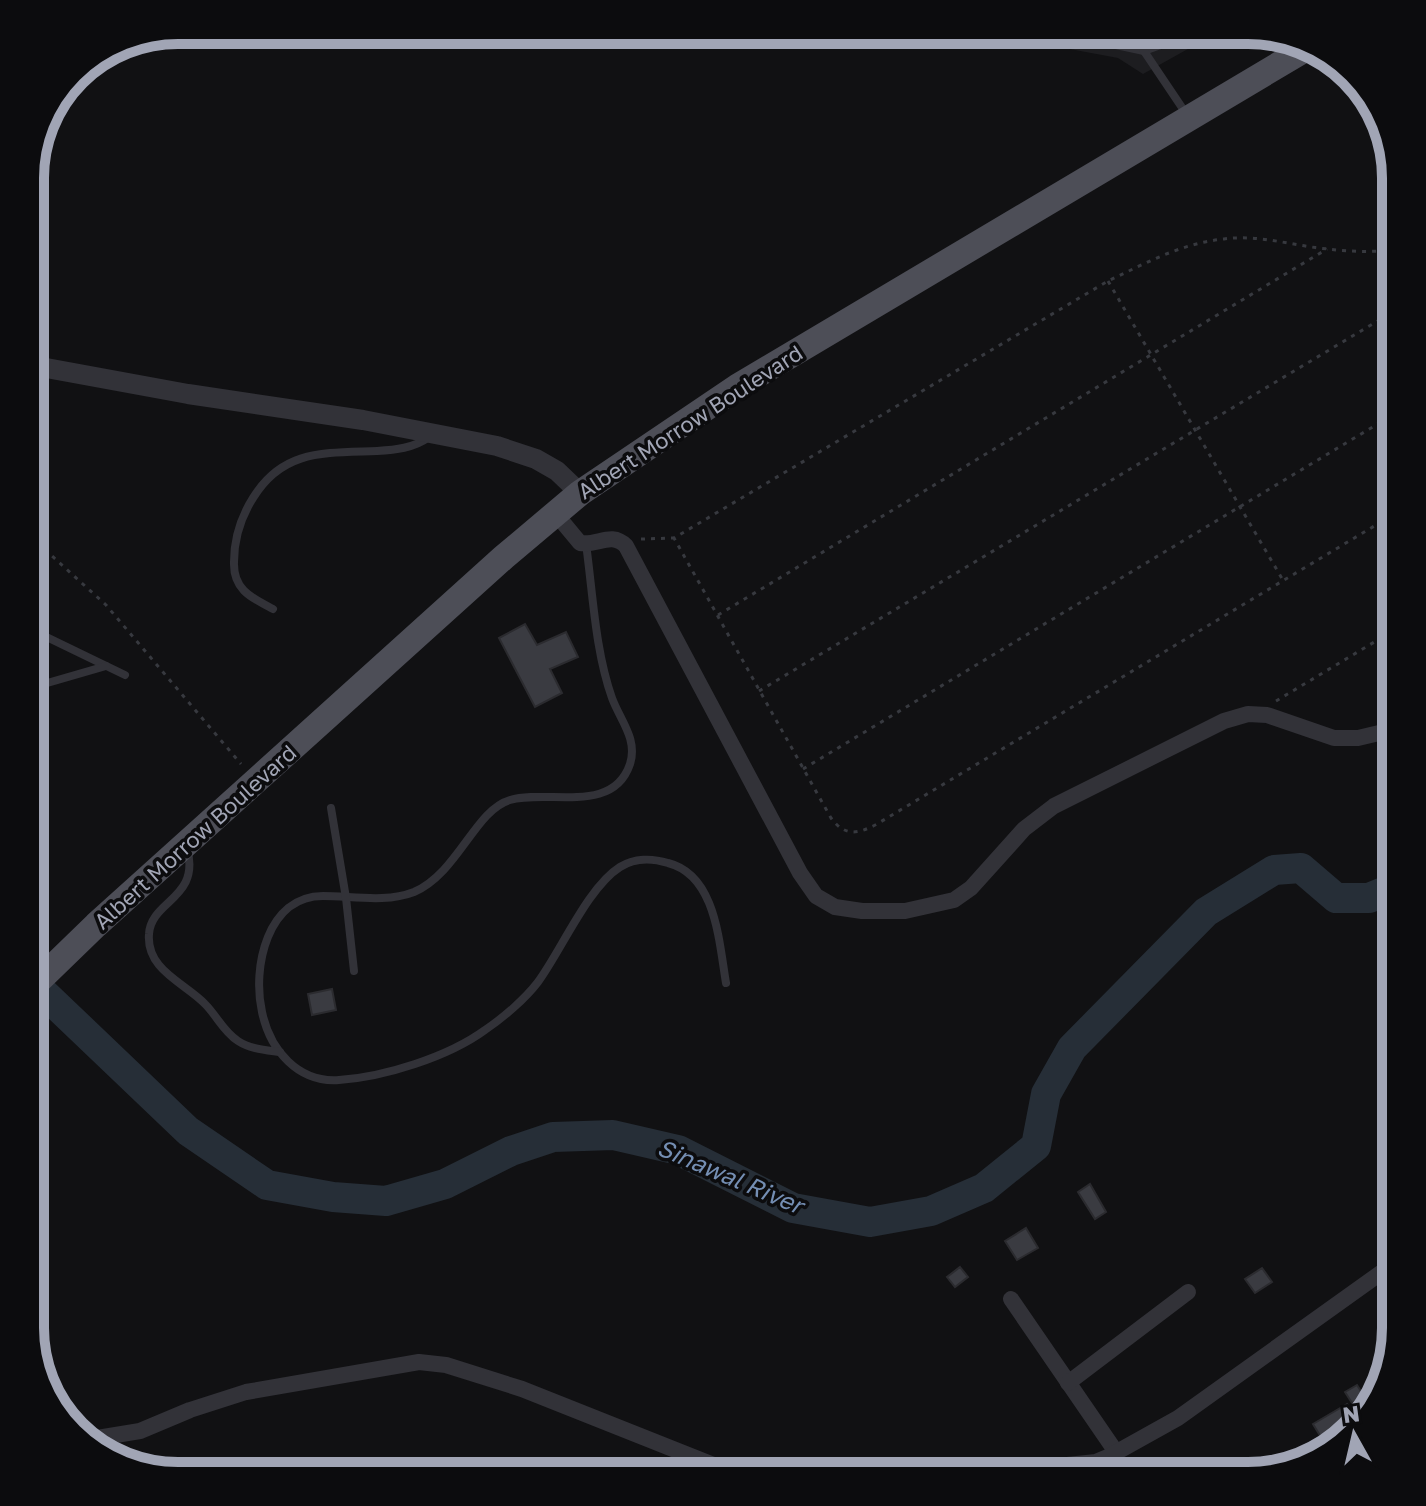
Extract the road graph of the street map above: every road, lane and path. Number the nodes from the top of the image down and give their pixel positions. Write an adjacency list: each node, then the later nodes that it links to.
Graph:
1 (1111, 44): 3 (lane)
2 (1163, 44): 3 (lane)
3 (1144, 51): 5 (lane)
4 (1297, 54): 5 (main road, Albert Morrow Boulevard)
5 (1189, 119): 15 (main road, Albert Morrow Boulevard)
6 (1327, 249): 7 (path); 8 (path); 10 (path)
7 (1382, 250)
8 (1108, 281): 10 (path); 19 (path)
9 (1382, 318): 13 (path)
10 (1151, 354): 13 (path); 25 (path)
11 (44, 368): 14 (street)
12 (1382, 421): 16 (path)
13 (1195, 429): 16 (path); 31 (path)
14 (433, 434): 15 (street); 24 (lane)
15 (580, 493): 17 (main road, Albert Morrow Boulevard)
16 (1240, 506): 23 (path); 34 (path)
17 (555, 513): 21 (street); 35 (main road, Albert Morrow Boulevard)
18 (1382, 522): 23 (path)
19 (674, 538): 20 (path); 25 (path)
20 (622, 542): 21 (street); 32 (street)
21 (586, 544): 38 (lane)
22 (44, 549): 35 (path)
23 (1284, 582): 34 (path)
24 (273, 609)
25 (718, 615): 31 (path)
26 (44, 636): 28 (lane)
27 (1382, 637): 32 (path)
28 (107, 666): 29 (lane); 30 (lane)
29 (125, 675)
30 (44, 684)
31 (759, 691): 34 (path)
32 (1248, 714): 33 (street)
33 (1382, 732)
34 (803, 769)
35 (256, 782): 37 (main road, Albert Morrow Boulevard)
36 (331, 808): 38 (lane)
37 (186, 845): 40 (main road, Albert Morrow Boulevard); 42 (lane)
38 (346, 898): 39 (lane); 42 (lane)
39 (354, 971)
40 (44, 975)
41 (726, 983): 42 (lane)
42 (280, 1052)
43 (1382, 1272): 48 (street)
44 (1188, 1292): 46 (street)
45 (1011, 1299): 46 (street)
46 (1068, 1383): 48 (street)
47 (101, 1437): 49 (street)
48 (1116, 1452): 50 (street)
49 (706, 1462)
50 (1107, 1462)

